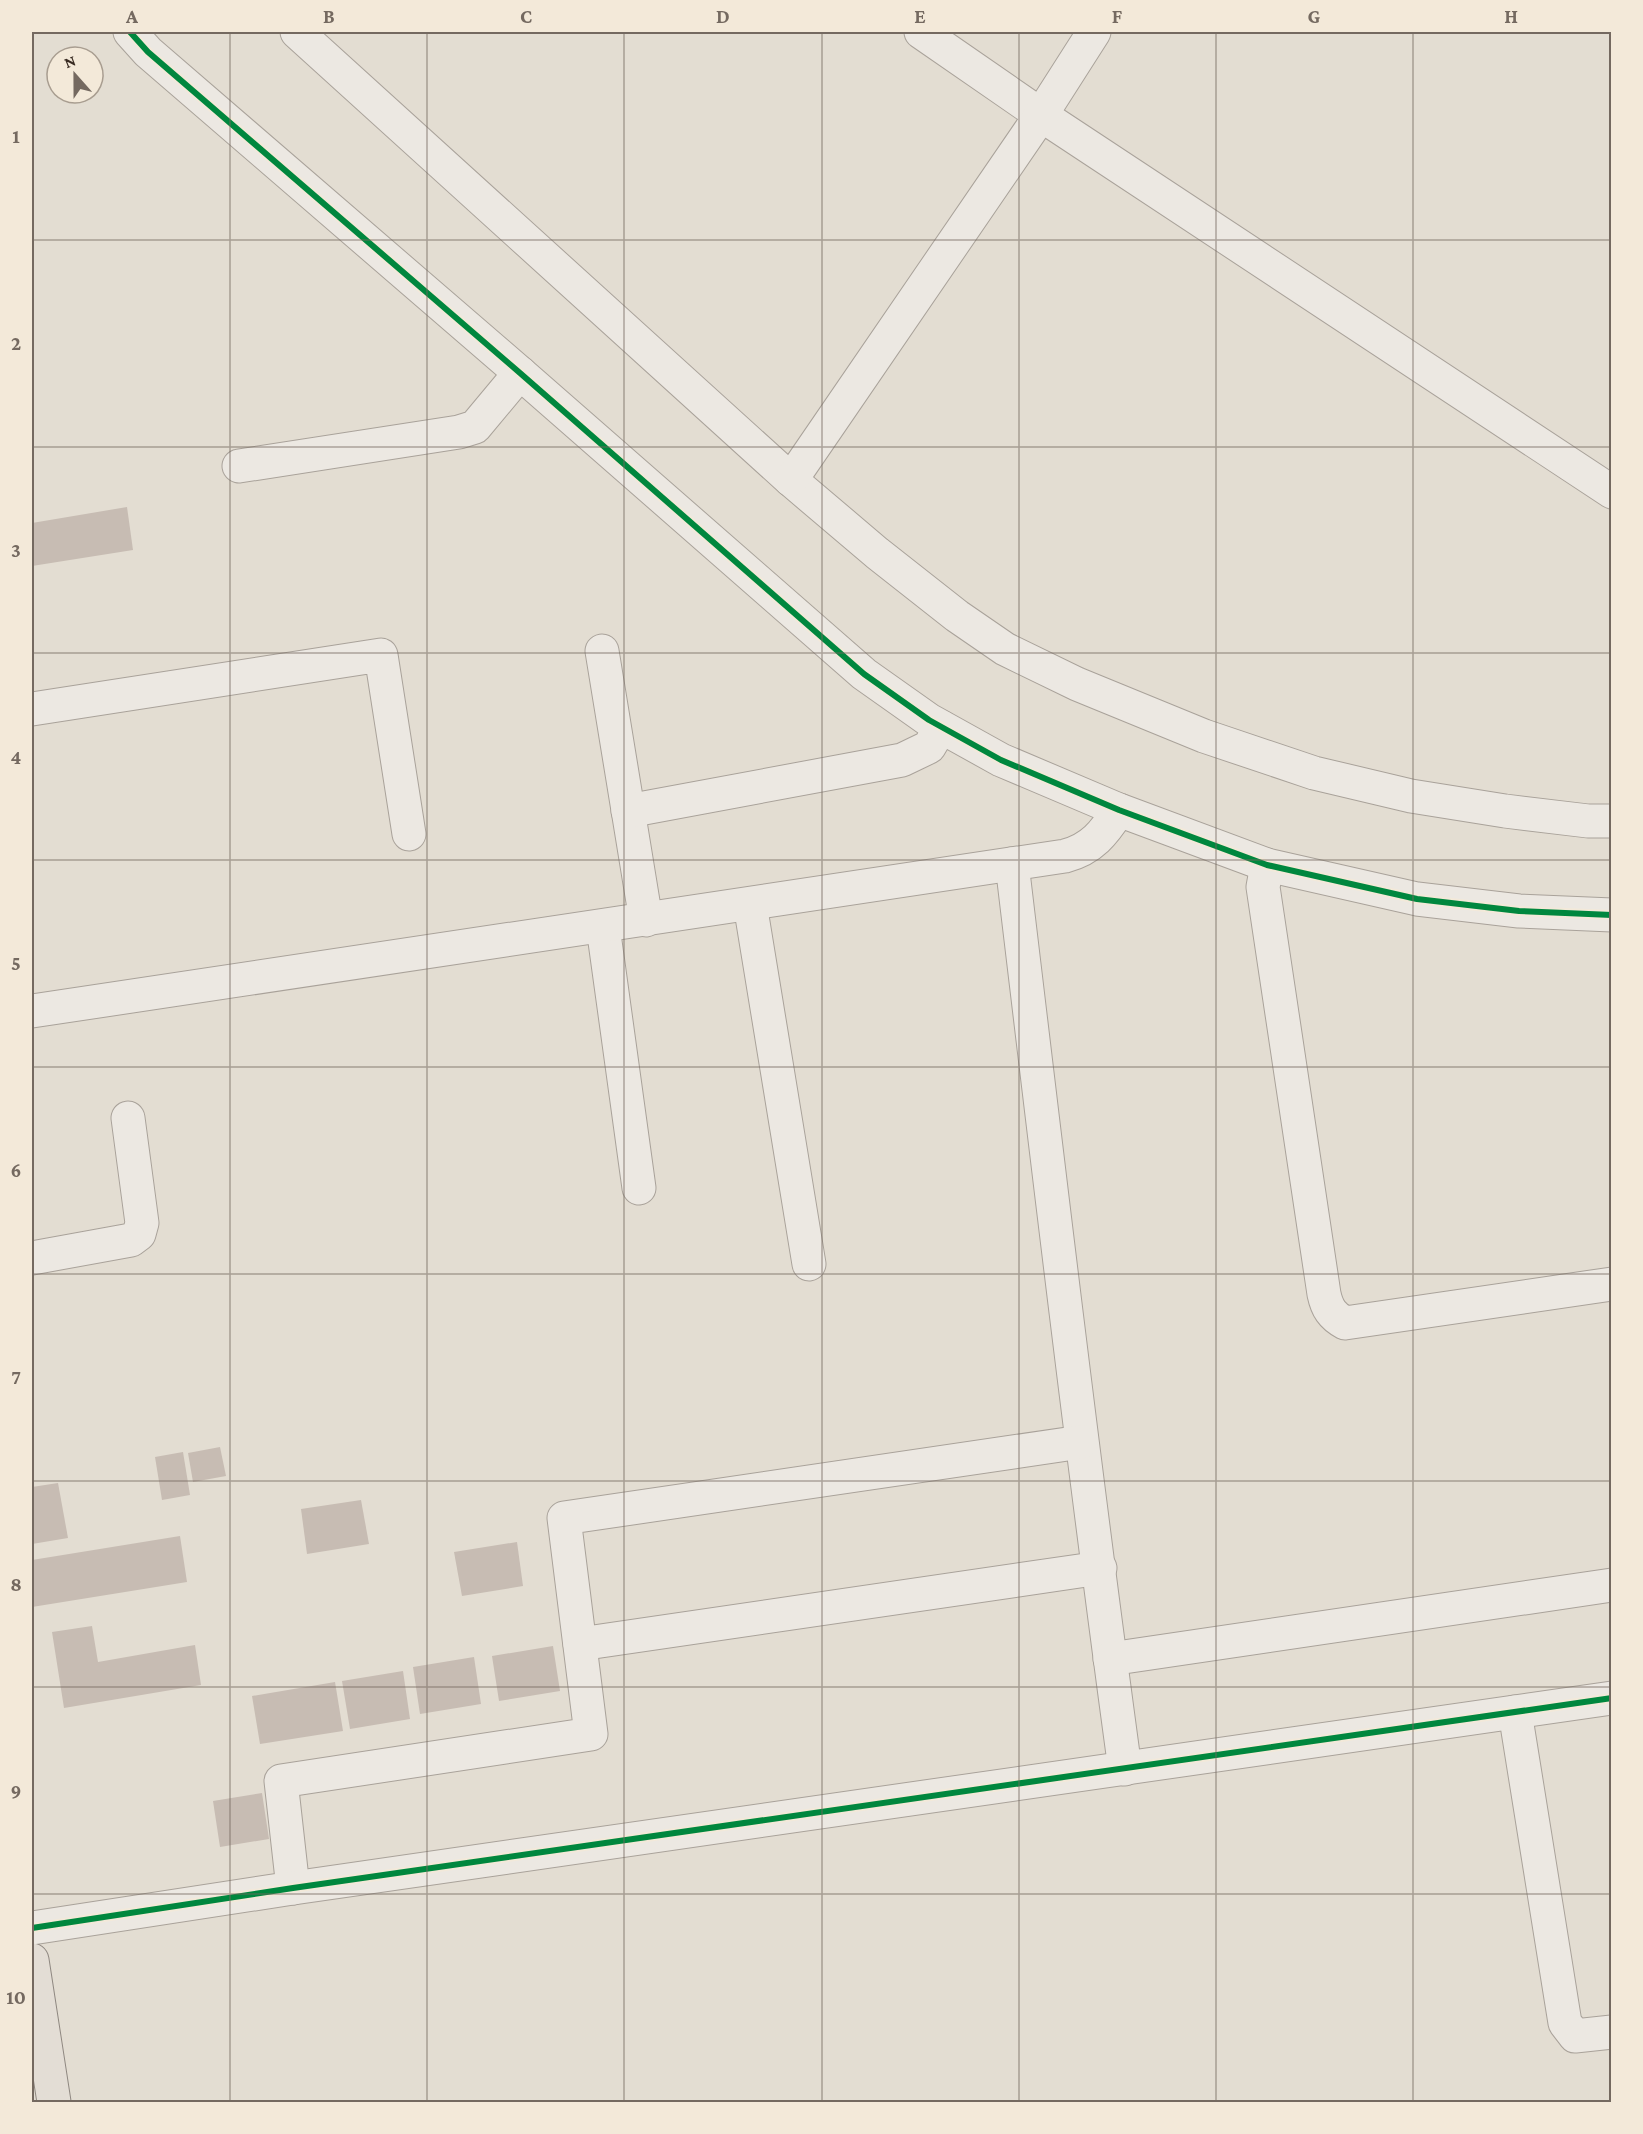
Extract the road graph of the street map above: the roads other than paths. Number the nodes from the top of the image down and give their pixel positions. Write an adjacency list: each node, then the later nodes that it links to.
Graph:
1 (129, 32): 6 (street)
2 (297, 32): 8 (street)
3 (921, 32): 5 (street)
4 (1094, 32): 5 (street)
5 (1041, 115): 8 (street); 9 (street)
6 (520, 373): 7 (street); 12 (street)
7 (239, 466)
8 (790, 480): 15 (street)
9 (1611, 492)
10 (602, 651): 14 (street)
11 (32, 709): 16 (street)
12 (941, 727): 13 (street); 14 (street)
13 (1119, 810): 17 (street); 18 (street)
14 (628, 811): 21 (street)
15 (1611, 821)
16 (409, 834)
17 (1012, 864): 19 (street); 29 (street)
18 (1267, 865): 20 (street); 28 (street)
19 (750, 904): 21 (street); 27 (street)
20 (1611, 915)
21 (646, 920): 22 (street)
22 (603, 927): 23 (street); 25 (street)
23 (32, 1011)
24 (128, 1118): 26 (street)
25 (639, 1188)
26 (32, 1257)
27 (809, 1264)
28 (1611, 1284)
29 (1081, 1442): 30 (street); 32 (street)
30 (1100, 1568): 32 (street); 33 (street)
31 (1611, 1585): 33 (street)
32 (580, 1644): 37 (street)
33 (1110, 1659): 36 (street)
34 (1611, 1698): 35 (street)
35 (1515, 1712): 36 (street); 40 (street)
36 (1125, 1769): 37 (street)
37 (292, 1888): 38 (street)
38 (32, 1928)
39 (32, 1960): 41 (main road)
40 (1611, 2032)
41 (54, 2103)

